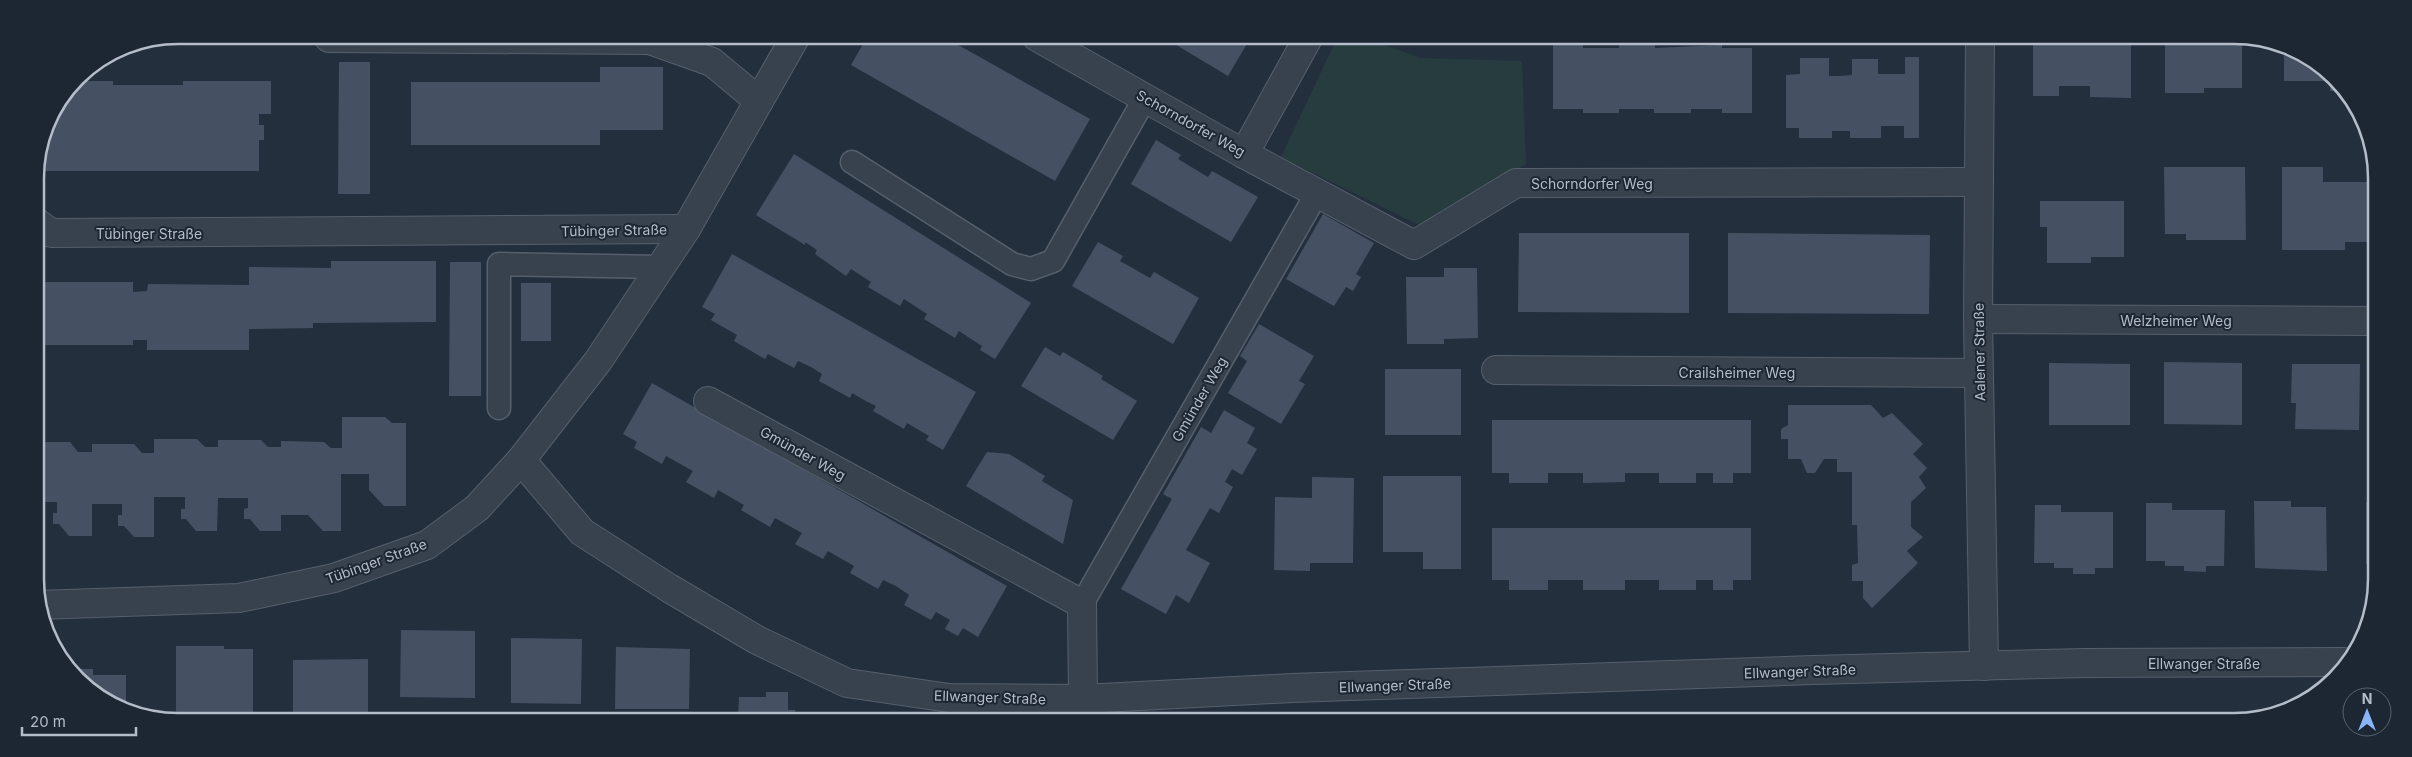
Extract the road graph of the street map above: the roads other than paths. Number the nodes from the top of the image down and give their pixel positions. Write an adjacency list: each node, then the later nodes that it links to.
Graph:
1 (661, 44): 7 (street)
2 (791, 44): 7 (street, Tübinger Straße)
3 (1049, 44): 6 (street, Schorndorfer Weg)
4 (1305, 44): 8 (street)
5 (1980, 44): 10 (street, Aalener Straße)
6 (1144, 98): 8 (street, Schorndorfer Weg); 9 (lane)
7 (759, 101): 13 (street, Tübinger Straße)
8 (1244, 154): 11 (street, Schorndorfer Weg)
9 (852, 162)
10 (1979, 182): 11 (street, Schorndorfer Weg); 15 (street, Aalener Straße)
11 (1317, 193): 22 (lane, Gmünder Weg)
12 (44, 228): 13 (street, Tübinger Straße)
13 (686, 229): 14 (street, Tübinger Straße)
14 (660, 267): 20 (lane); 21 (street, Tübinger Straße)
15 (1978, 319): 16 (street, Welzheimer Weg); 18 (street, Aalener Straße)
16 (2368, 321)
17 (1496, 370): 18 (street, Crailsheimer Weg)
18 (1978, 373): 25 (street, Aalener Straße)
19 (708, 402): 22 (street, Gmünder Weg)
20 (499, 408)
21 (520, 460): 23 (street, Tübinger Straße); 26 (street, Ellwanger Straße)
22 (1082, 604): 26 (street)
23 (46, 605)
24 (2340, 662): 25 (street, Ellwanger Straße)
25 (1984, 666): 26 (street, Ellwanger Straße)
26 (1083, 699)

